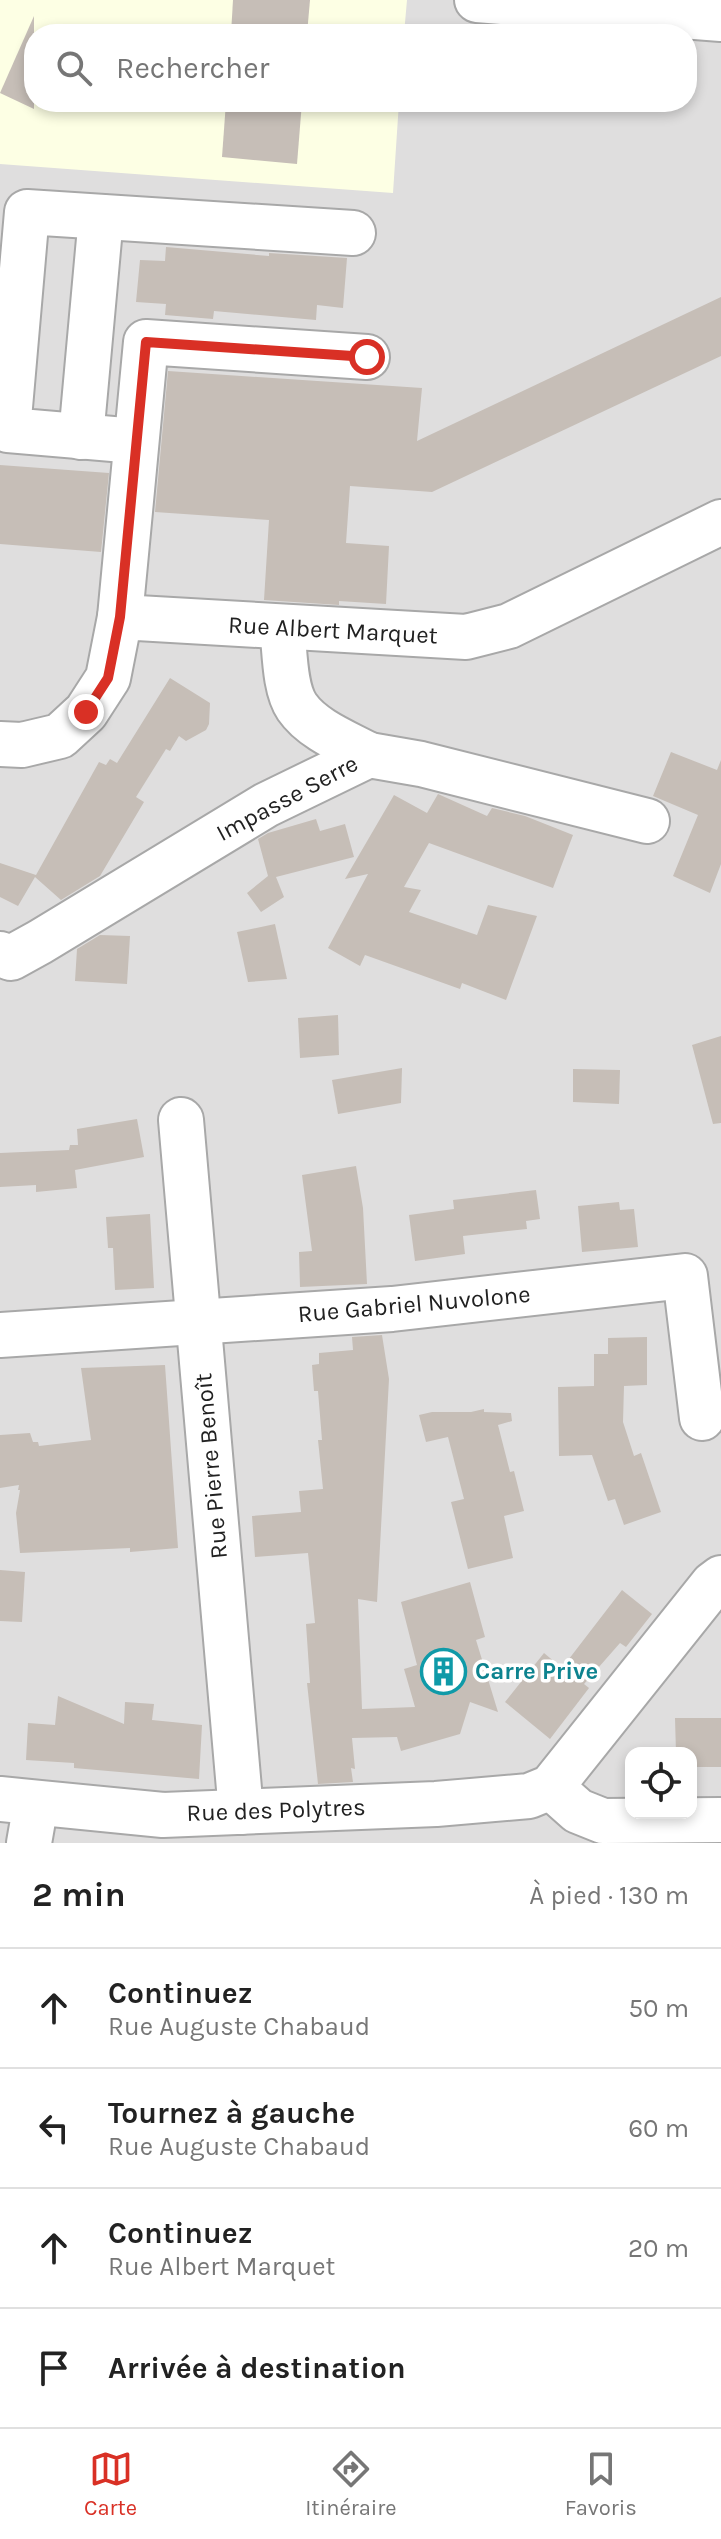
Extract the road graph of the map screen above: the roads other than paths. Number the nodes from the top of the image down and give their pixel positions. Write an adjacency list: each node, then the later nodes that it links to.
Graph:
1 (477, 0): 2 (street)
2 (721, 19)
3 (101, 217): 4 (street); 6 (street); 6 (street)
4 (353, 233)
5 (367, 357): 7 (street)
6 (81, 437): 7 (street)
7 (136, 441): 9 (street)
8 (717, 531): 10 (street, Rue Albert Marquet)
9 (120, 617): 10 (street, Rue Albert Marquet); 11 (street)
10 (282, 627): 12 (street)
11 (0, 744)
12 (369, 755): 13 (street, Impasse Serre); 14 (street, Impasse Serre)
13 (647, 821)
14 (0, 954)
15 (181, 1120): 16 (street, Rue Pierre Benoît)
16 (199, 1321): 17 (street, Rue Gabriel Nuvolone); 18 (street, Rue Gabriel Nuvolone); 21 (street, Rue Pierre Benoît)
17 (0, 1335)
18 (702, 1418)
19 (721, 1578): 20 (street)
20 (564, 1799): 21 (street, Rue des Polytres); 23 (street)
21 (241, 1812): 22 (street, Rue des Polytres)
22 (22, 1815)
23 (721, 1820)

